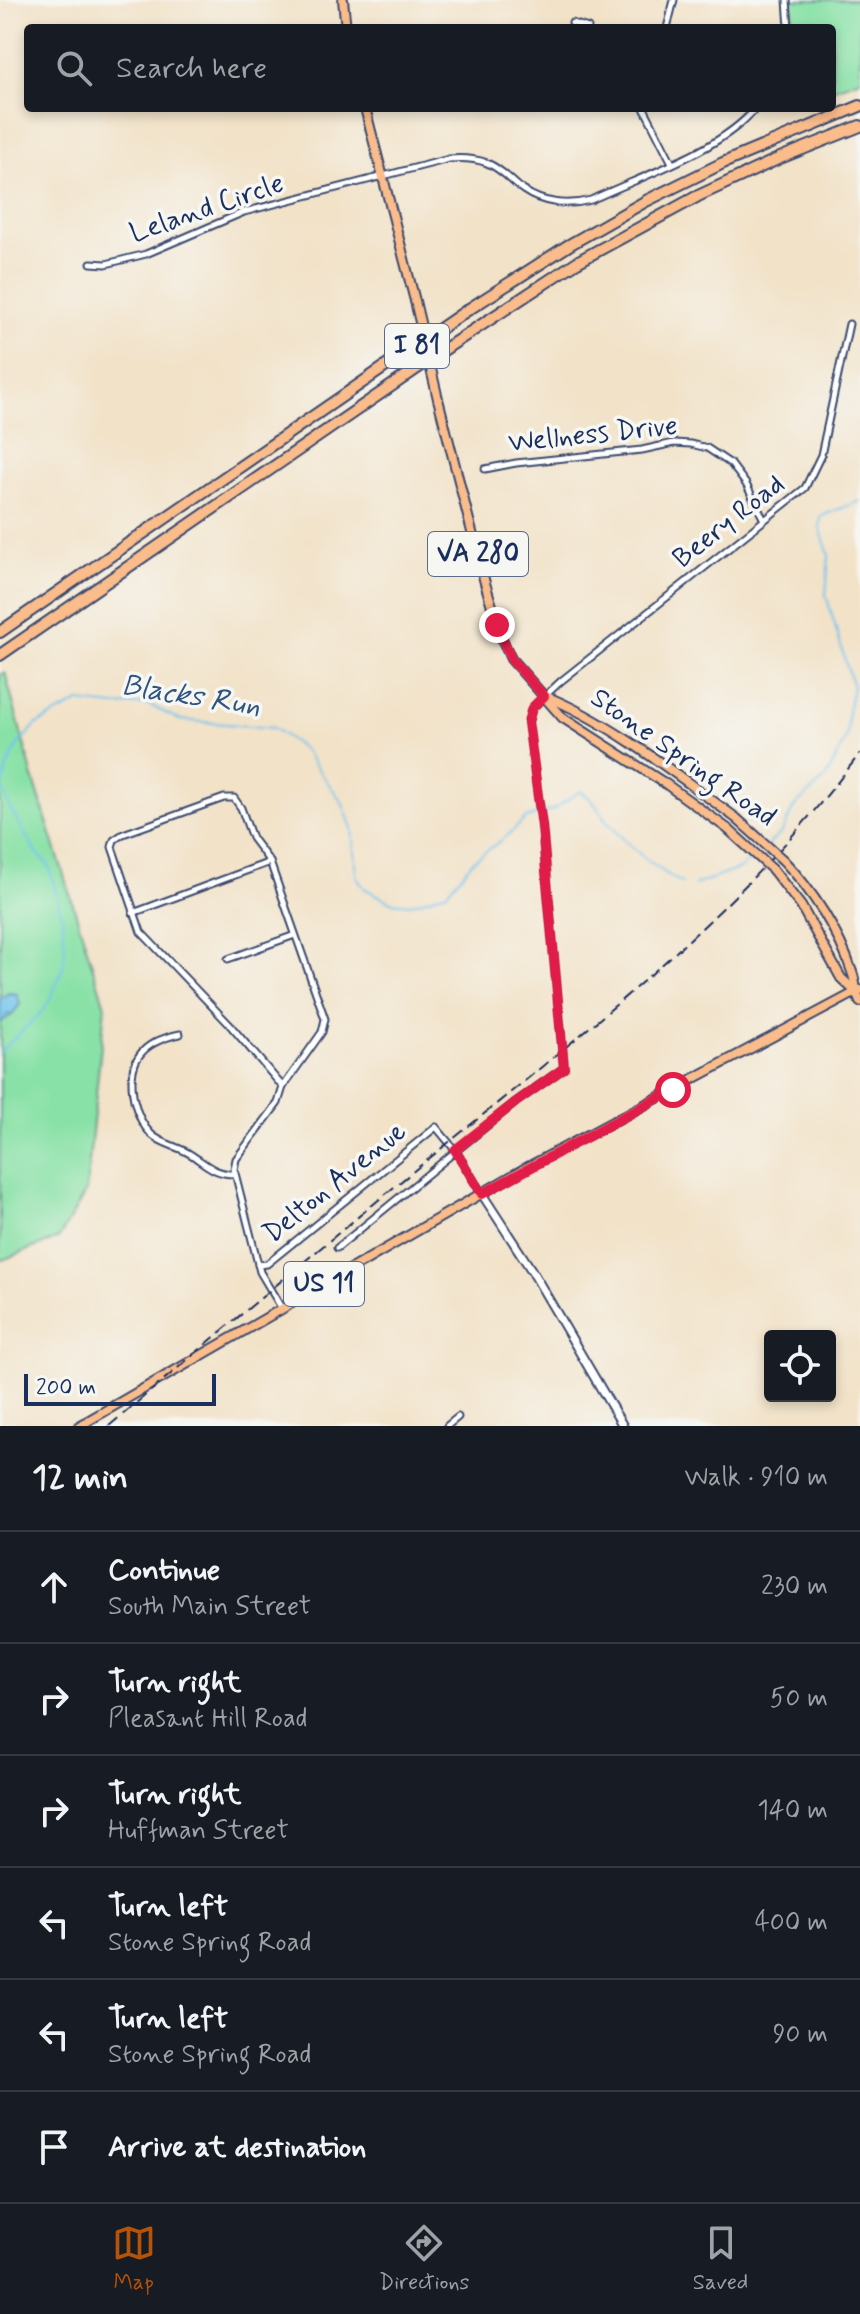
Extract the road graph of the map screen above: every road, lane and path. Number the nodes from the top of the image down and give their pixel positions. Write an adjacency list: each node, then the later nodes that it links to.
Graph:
1 (343, 0): 5 (main road)
2 (674, 0): 7 (street)
3 (787, 0): 8 (street)
4 (572, 23): 6 (street)
5 (346, 24)
6 (575, 24)
7 (668, 24)
8 (789, 24)
9 (860, 106): 20 (highway, I 81)
10 (366, 112): 15 (main road, Stone Spring Road / VA 280)
11 (646, 112): 14 (street)
12 (751, 112): 14 (street, Leland Circle)
13 (860, 126): 21 (highway, I 81)
14 (672, 163): 15 (street, Leland Circle)
15 (382, 176): 16 (street, Leland Circle); 22 (main road, Stone Spring Road / VA 280, bridge)
16 (91, 263)
17 (849, 324): 19 (street, Beery Road)
18 (485, 469): 19 (street, Wellness Drive)
19 (764, 520): 22 (street, Beery Road)
20 (0, 632)
21 (0, 655)
22 (544, 696): 27 (main road, Stone Spring Road / VA 280, bridge); 27 (main road, Stone Spring Road / VA 280, bridge); 31 (street)
23 (270, 862): 24 (street); 24 (street); 25 (street)
24 (133, 913): 30 (street)
25 (295, 935): 26 (street); 30 (street)
26 (228, 959)
27 (858, 991): 28 (main road, Stone Spring Road / VA 280); 33 (main road, US 11)
28 (860, 1002)
29 (180, 1034): 32 (street)
30 (283, 1087): 32 (street)
31 (455, 1150): 33 (street); 34 (street); 35 (street, Delton Avenue)
32 (234, 1174): 35 (street)
33 (482, 1194): 36 (main road, US 11); 40 (street)
34 (337, 1248)
35 (258, 1265): 36 (street)
36 (282, 1309): 38 (main road, US 11)
37 (458, 1417): 39 (street)
38 (79, 1426)
39 (447, 1426)
40 (623, 1426)

